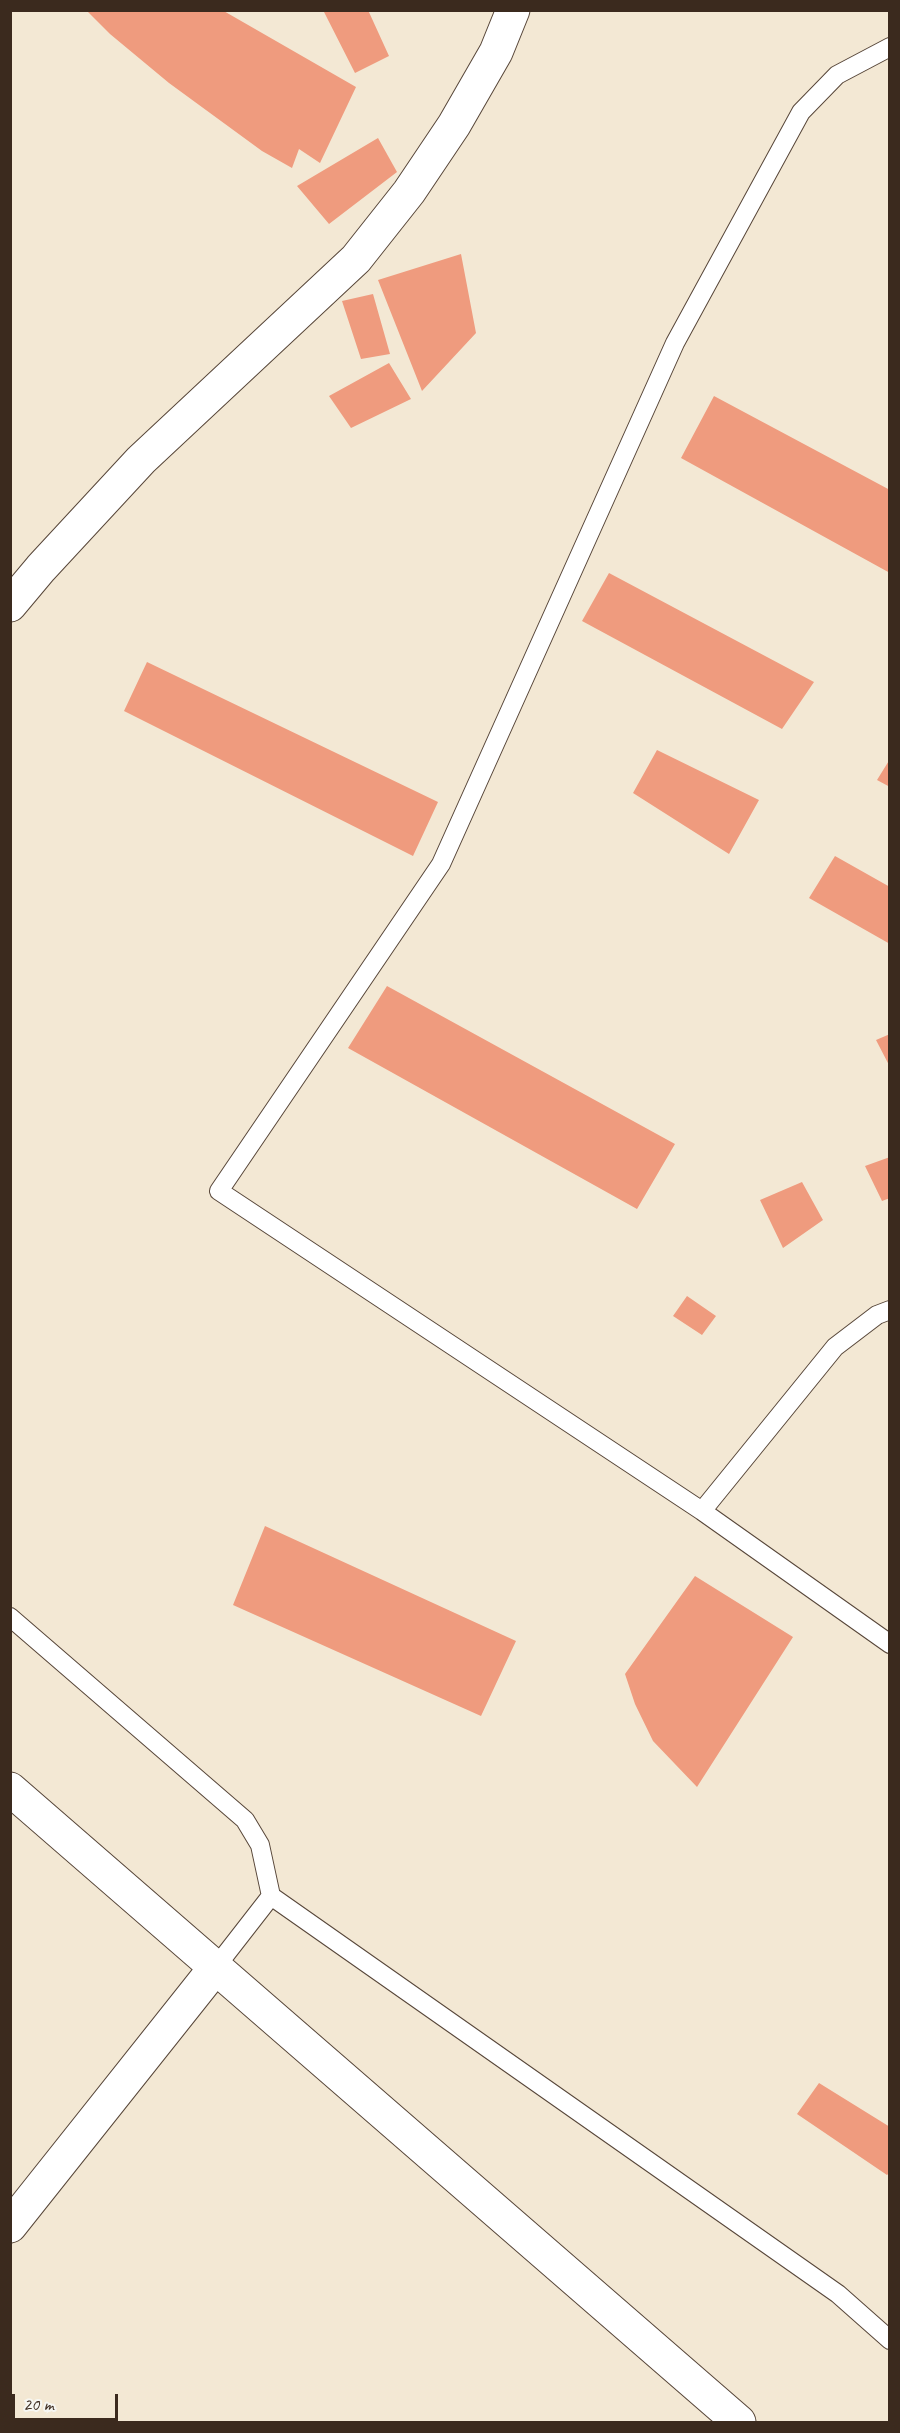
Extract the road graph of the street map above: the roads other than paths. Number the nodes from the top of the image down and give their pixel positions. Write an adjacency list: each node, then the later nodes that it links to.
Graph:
1 (513, 10): 3 (street)
2 (890, 47): 5 (lane)
3 (10, 605)
4 (890, 1310): 5 (lane)
5 (702, 1511): 7 (lane)
6 (10, 1617): 9 (lane)
7 (890, 1644)
8 (10, 1789): 10 (street)
9 (272, 1896): 10 (lane); 12 (lane)
10 (215, 1968): 11 (street); 13 (street)
11 (10, 2226)
12 (890, 2340)
13 (739, 2422)

